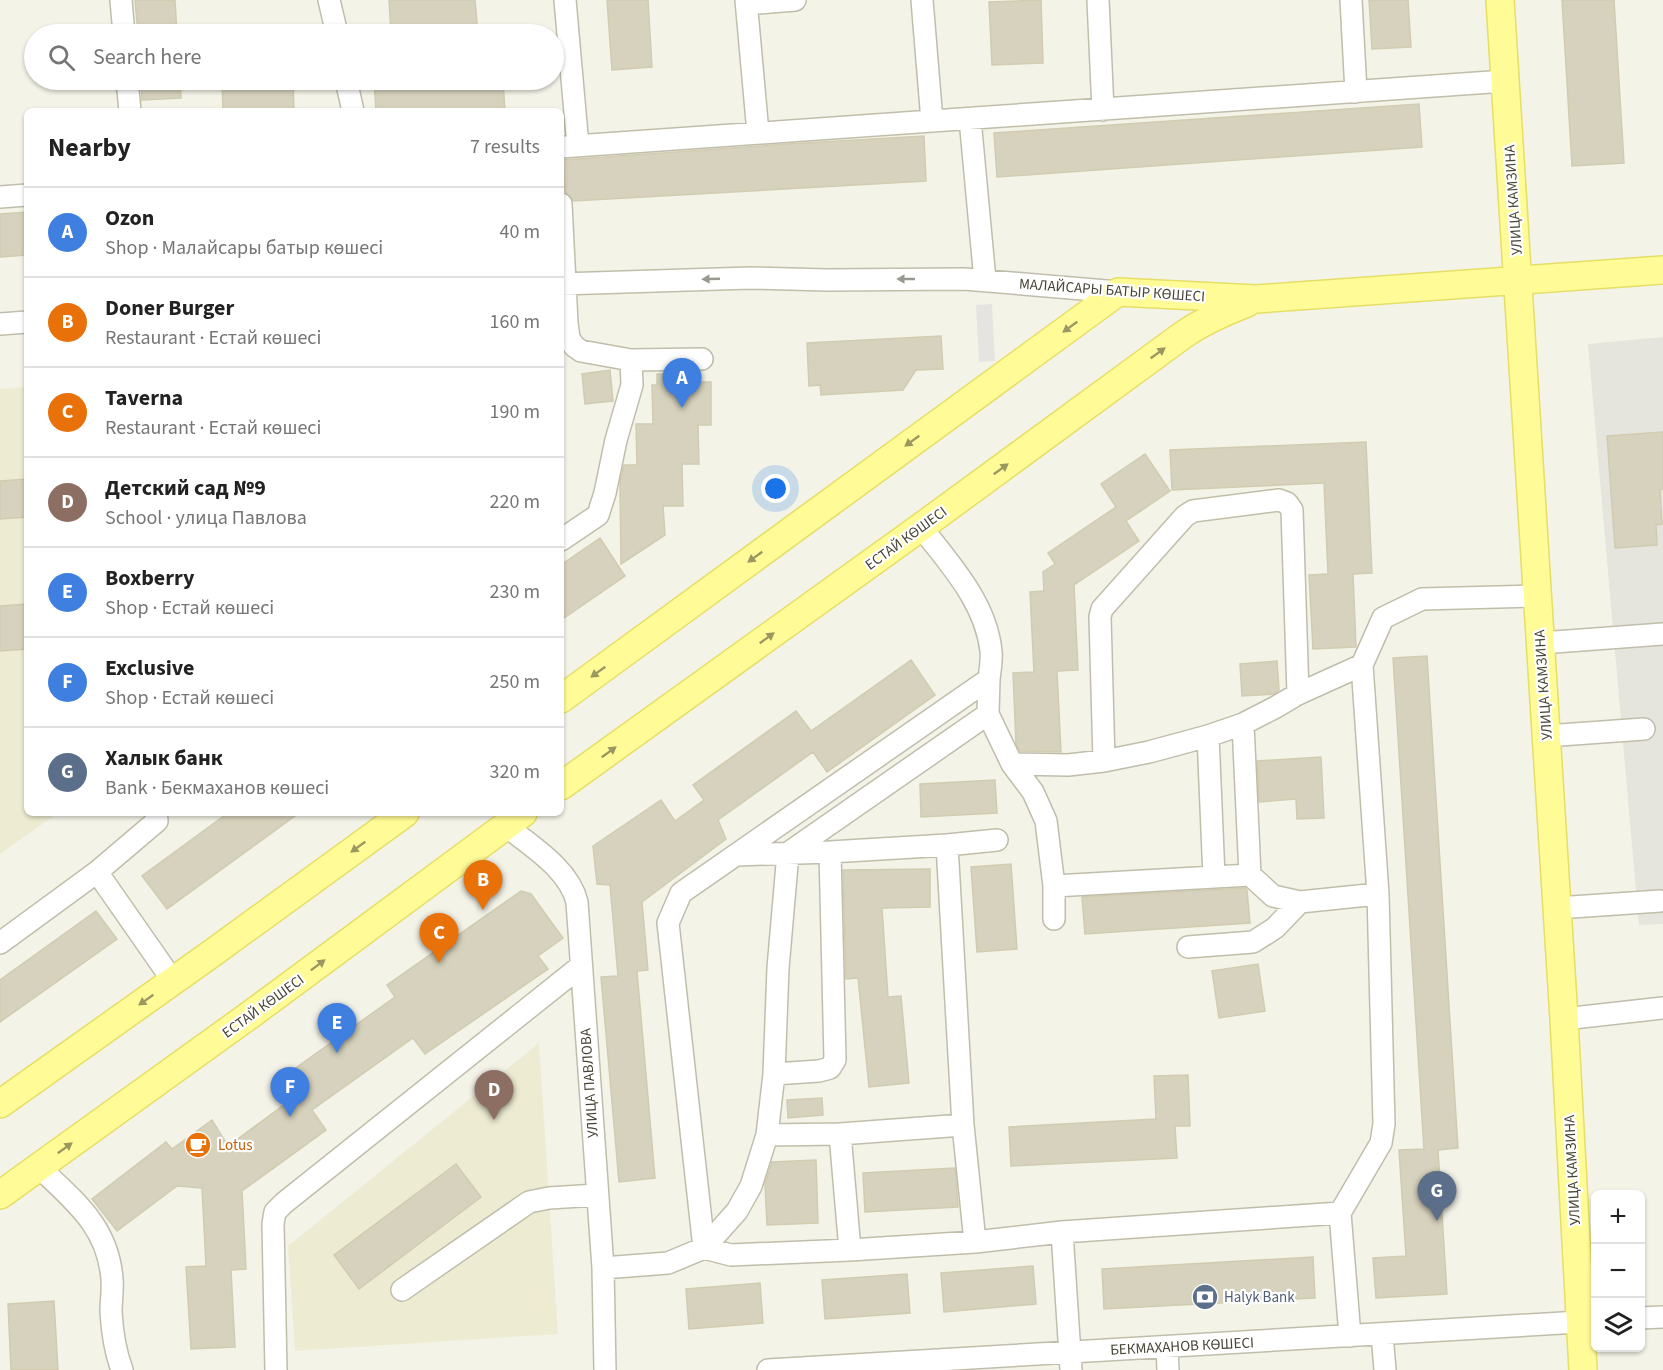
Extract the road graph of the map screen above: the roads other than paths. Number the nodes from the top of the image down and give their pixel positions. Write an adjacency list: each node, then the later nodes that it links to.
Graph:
1 (121, 0): 10 (street)
2 (329, 0): 11 (street)
3 (566, 0): 22 (street)
4 (795, 0): 9 (street)
5 (922, 0): 20 (street)
6 (1098, 0): 18 (street)
7 (1351, 0): 15 (street)
8 (1500, 0): 12 (main road, УЛИЦА КАМЗИНА)
9 (747, 2): 21 (street)
10 (123, 24)
11 (335, 24)
12 (1505, 81): 15 (street); 26 (main road, УЛИЦА КАМЗИНА)
13 (128, 90): 16 (street)
14 (348, 90): 17 (street)
15 (1356, 92): 18 (street)
16 (130, 108)
17 (352, 108)
18 (1103, 110): 19 (street)
19 (970, 119): 20 (street); 27 (street)
20 (932, 121): 21 (street)
21 (758, 133): 22 (street)
22 (569, 146)
23 (24, 195): 24 (street)
24 (0, 197)
25 (1663, 270): 26 (main road, МАЛАЙСАРЫ БАТЫР КӨШЕСІ)
26 (1518, 279): 31 (main road, МАЛАЙСАРЫ БАТЫР КӨШЕСІ); 38 (main road, УЛИЦА КАМЗИНА)
27 (985, 280): 28 (street, МАЛАЙСАРЫ БАТЫР КӨШЕСІ, one-way to 28); 29 (street, МАЛАЙСАРЫ БАТЫР КӨШЕСІ)
28 (564, 284)
29 (1118, 292): 31 (main road, МАЛАЙСАРЫ БАТЫР КӨШЕСІ); 44 (main road, one-way to 44)
30 (564, 294): 35 (street)
31 (1256, 299): 36 (main road, ЕСТАЙ КӨШЕСІ, one-way to 31)
32 (24, 322): 33 (street)
33 (0, 324)
34 (702, 359): 35 (street)
35 (631, 360): 37 (street)
36 (921, 527): 42 (street); 52 (main road, ЕСТАЙ КӨШЕСІ, one-way to 36)
37 (564, 538)
38 (1538, 596): 40 (main road, УЛИЦА КАМЗИНА); 41 (street)
39 (1663, 634): 40 (street)
40 (1541, 644): 49 (main road, УЛИЦА КАМЗИНА)
41 (1362, 665): 43 (street); 65 (street)
42 (989, 679): 45 (street); 60 (street)
43 (1298, 694): 46 (street); 50 (street)
44 (564, 697)
45 (988, 714): 51 (street); 59 (street)
46 (1243, 724): 48 (street); 62 (street)
47 (1644, 729): 49 (street)
48 (1208, 736): 50 (street); 63 (street)
49 (1546, 736): 68 (main road, УЛИЦА КАМЗИНА)
50 (1104, 760): 51 (street)
51 (1012, 764): 64 (street)
52 (564, 784)
53 (160, 816): 61 (street)
54 (401, 816): 73 (main road, one-way to 73)
55 (514, 819): 72 (street, УЛИЦА ПАВЛОВА); 81 (main road, ЕСТАЙ КӨШЕСІ, one-way to 55)
56 (997, 840): 57 (street)
57 (947, 845): 58 (street); 78 (street)
58 (830, 852): 59 (street); 76 (street)
59 (788, 853): 60 (street); 76 (street)
60 (736, 855): 87 (street)
61 (97, 872): 70 (street); 73 (street)
62 (1250, 875): 63 (street); 67 (street)
63 (1214, 877): 64 (street)
64 (1054, 886): 69 (street)
65 (1378, 894): 67 (street); 84 (street)
66 (1660, 901): 68 (street)
67 (1300, 902): 71 (street)
68 (1557, 908): 75 (main road, УЛИЦА КАМЗИНА)
69 (1054, 919)
70 (0, 943)
71 (1188, 947)
72 (581, 966): 83 (street, УЛИЦА ПАВЛОВА); 99 (street)
73 (173, 981): 77 (main road, one-way to 77)
74 (1663, 1008): 75 (street)
75 (1564, 1019): 93 (main road, УЛИЦА КАМЗИНА)
76 (774, 1074): 80 (street)
77 (0, 1104)
78 (963, 1125): 79 (street); 86 (street)
79 (840, 1134): 80 (street); 88 (street)
80 (766, 1135): 87 (street)
81 (39, 1167): 82 (main road, ЕСТАЙ КӨШЕСІ); 98 (street)
82 (0, 1195)
83 (597, 1196): 89 (street, УЛИЦА ПАВЛОВА); 90 (street)
84 (1340, 1212): 85 (street); 95 (street)
85 (1062, 1232): 86 (street); 97 (street)
86 (975, 1242): 88 (street)
87 (704, 1248): 88 (street); 89 (street)
88 (850, 1250)
89 (603, 1268): 100 (street, УЛИЦА ПАВЛОВА)
90 (402, 1290)
91 (1663, 1317): 92 (street)
92 (1645, 1318)
93 (1588, 1322): 94 (street, БЕКМАХАНОВ КӨШЕСІ); 104 (main road, УЛИЦА КАМЗИНА)
94 (1382, 1334): 95 (street, БЕКМАХАНОВ КӨШЕСІ); 103 (street)
95 (1350, 1336): 96 (street, БЕКМАХАНОВ КӨШЕСІ)
96 (1167, 1347): 97 (street, БЕКМАХАНОВ КӨШЕСІ); 102 (street)
97 (1070, 1361): 101 (street, БЕКМАХАНОВ КӨШЕСІ)
98 (122, 1370)
99 (276, 1370)
100 (605, 1370)
101 (768, 1370)
102 (1168, 1370)
103 (1385, 1370)
104 (1583, 1370)

